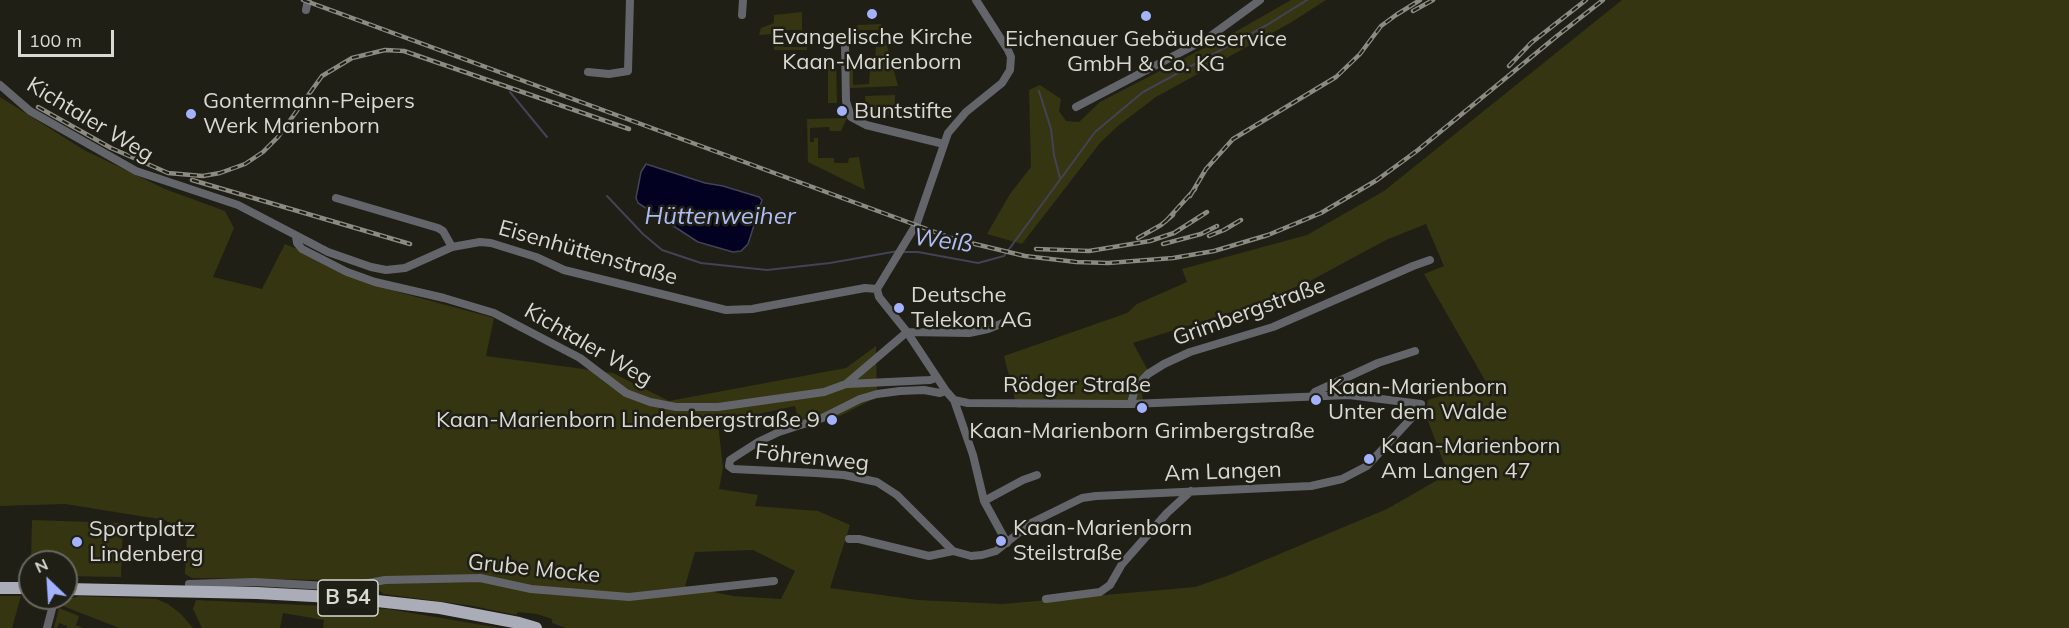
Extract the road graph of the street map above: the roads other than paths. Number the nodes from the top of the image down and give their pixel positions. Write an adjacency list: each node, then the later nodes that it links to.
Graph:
1 (308, 0): 6 (street)
2 (630, 0): 9 (street)
3 (743, 0): 7 (street)
4 (976, 0): 12 (street)
5 (1260, 0): 11 (street)
6 (306, 10)
7 (742, 15)
8 (845, 43): 12 (street)
9 (588, 72)
10 (0, 85): 14 (street, Kichtaler Weg)
11 (1076, 107)
12 (944, 144): 17 (street)
13 (336, 198): 15 (street)
14 (296, 236): 15 (street, Kichtaler Weg); 22 (street, Kichtaler Weg)
15 (452, 247): 17 (street, Eisenhüttenstraße)
16 (1430, 260): 26 (street, Grimbergstraße)
17 (877, 289): 19 (street)
18 (1004, 323): 19 (street)
19 (907, 332): 21 (street); 22 (street, Kichtaler Weg)
20 (1415, 351): 24 (street)
21 (936, 378): 22 (street, Kichtaler Weg); 23 (street)
22 (846, 384)
23 (946, 391): 25 (street); 33 (street, Föhrenweg)
24 (1312, 396): 26 (street, Rödger Straße); 27 (street, Rödger Straße)
25 (954, 400): 26 (street, Rödger Straße); 30 (street)
26 (1131, 404)
27 (1421, 404): 29 (street, Am Langen)
28 (1037, 475): 30 (street)
29 (1191, 491): 32 (street, Am Langen); 39 (street)
30 (984, 501): 32 (street)
31 (849, 539): 33 (street)
32 (1007, 543): 33 (street)
33 (953, 550)
34 (774, 581): 38 (street, Grube Mocke)
35 (0, 588): 36 (main road)
36 (18, 588)
37 (78, 589): 38 (main road, B 54)
38 (189, 592): 42 (main road, B 54)
39 (1046, 599)
40 (52, 610): 41 (street)
41 (47, 628)
42 (536, 628)

